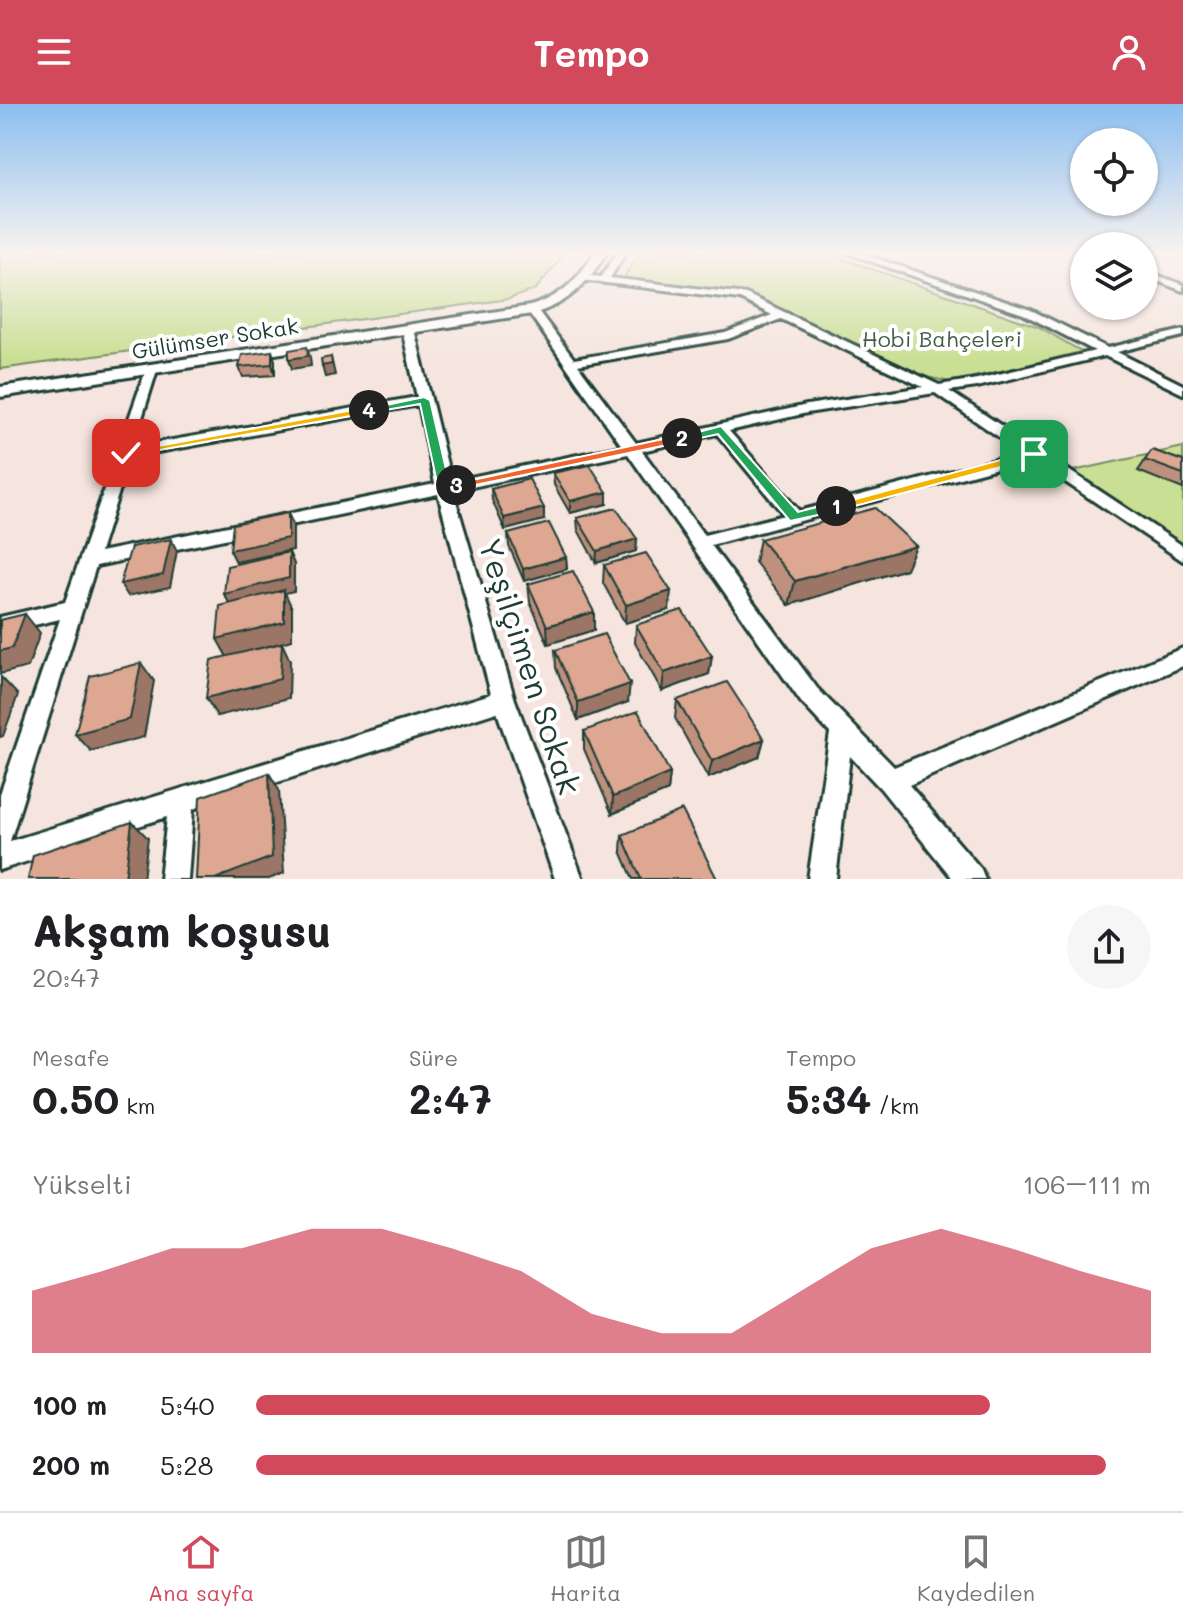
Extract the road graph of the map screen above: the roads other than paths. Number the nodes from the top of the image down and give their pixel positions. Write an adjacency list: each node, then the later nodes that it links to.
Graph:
1 (559, 288): 12 (street)
2 (574, 288): 5 (street, Gülümser Sokak)
3 (669, 288): 6 (street)
4 (956, 288): 9 (street)
5 (532, 310): 7 (street, Gülümser Sokak); 10 (street)
6 (781, 315): 10 (street); 13 (street)
7 (408, 329): 11 (street, Gülümser Sokak); 16 (street, Yeşilçimen Sokak)
8 (1183, 333): 9 (street)
9 (1106, 353): 13 (street); 14 (street)
10 (571, 363): 18 (street)
11 (151, 370): 15 (street, Gülümser Sokak); 19 (street)
12 (0, 381)
13 (939, 390): 17 (street); 20 (street)
14 (1183, 390)
15 (0, 392)
16 (424, 400): 19 (street); 21 (street, Yeşilçimen Sokak)
17 (721, 430): 18 (street); 22 (street)
18 (631, 449): 21 (street); 23 (street)
19 (126, 453): 25 (street)
20 (1034, 454): 22 (street); 24 (street)
21 (444, 487): 25 (street); 29 (street, Yeşilçimen Sokak)
22 (795, 517): 23 (street)
23 (698, 543): 30 (street)
24 (1183, 555)
25 (89, 561): 26 (street)
26 (73, 608): 27 (street); 33 (street)
27 (0, 625)
28 (1183, 657): 31 (street)
29 (504, 700): 32 (street); 36 (street, Yeşilçimen Sokak)
30 (842, 729): 31 (street); 37 (street)
31 (890, 781): 38 (street)
32 (181, 799): 34 (street); 35 (street)
33 (0, 832)
34 (0, 857)
35 (174, 879)
36 (569, 879)
37 (822, 879)
38 (971, 879)

